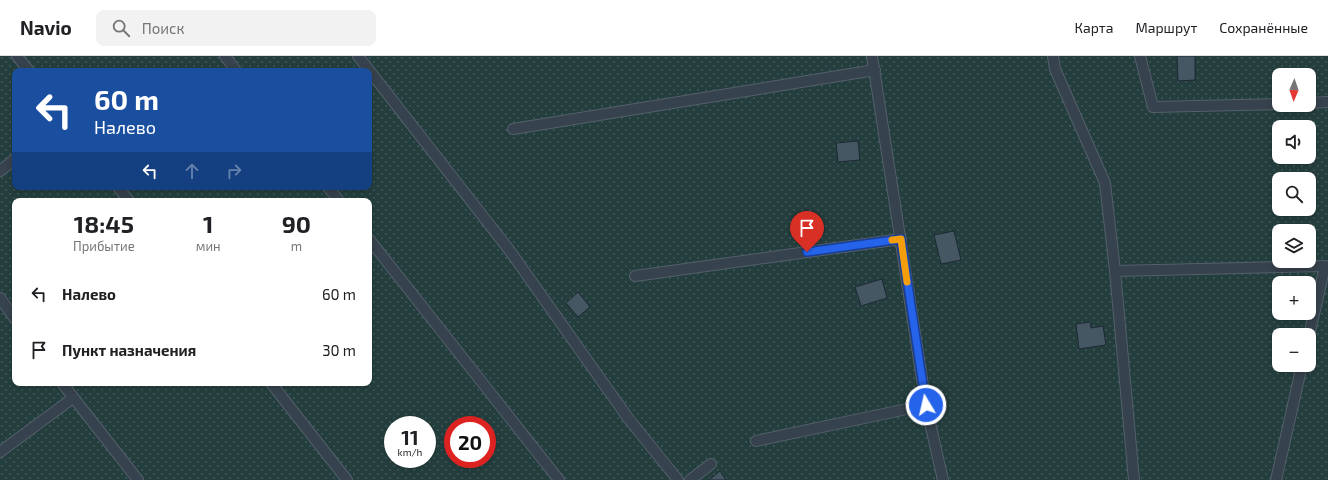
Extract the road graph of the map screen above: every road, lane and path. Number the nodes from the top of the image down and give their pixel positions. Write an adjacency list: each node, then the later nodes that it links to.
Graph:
1 (17, 56): 7 (lane)
2 (224, 56): 8 (lane)
3 (358, 56): 9 (lane)
4 (872, 56): 10 (lane)
5 (1053, 56): 24 (lane)
6 (1140, 56): 14 (lane)
7 (27, 68)
8 (234, 68)
9 (367, 68)
10 (875, 70): 15 (lane); 22 (lane)
11 (372, 74): 40 (lane)
12 (1328, 102): 13 (lane)
13 (1316, 103)
14 (1272, 104)
15 (513, 128)
16 (12, 162): 17 (lane)
17 (0, 171)
18 (120, 190): 20 (lane)
19 (330, 190): 21 (lane)
20 (127, 198)
21 (337, 198)
22 (901, 239): 25 (lane); 33 (lane)
23 (372, 243): 39 (lane)
24 (1115, 271): 28 (lane); 43 (lane)
25 (635, 276)
26 (0, 298): 27 (lane)
27 (12, 315)
28 (1311, 328)
29 (1300, 372): 44 (lane)
30 (64, 386): 32 (lane)
31 (273, 386): 38 (lane)
32 (73, 398): 35 (lane); 37 (lane)
33 (926, 405): 34 (lane); 42 (lane)
34 (756, 441)
35 (0, 452)
36 (711, 464): 41 (lane)
37 (138, 480)
38 (347, 480)
39 (559, 480)
40 (678, 480)
41 (690, 480)
42 (943, 480)
43 (1134, 480)
44 (1276, 480)

